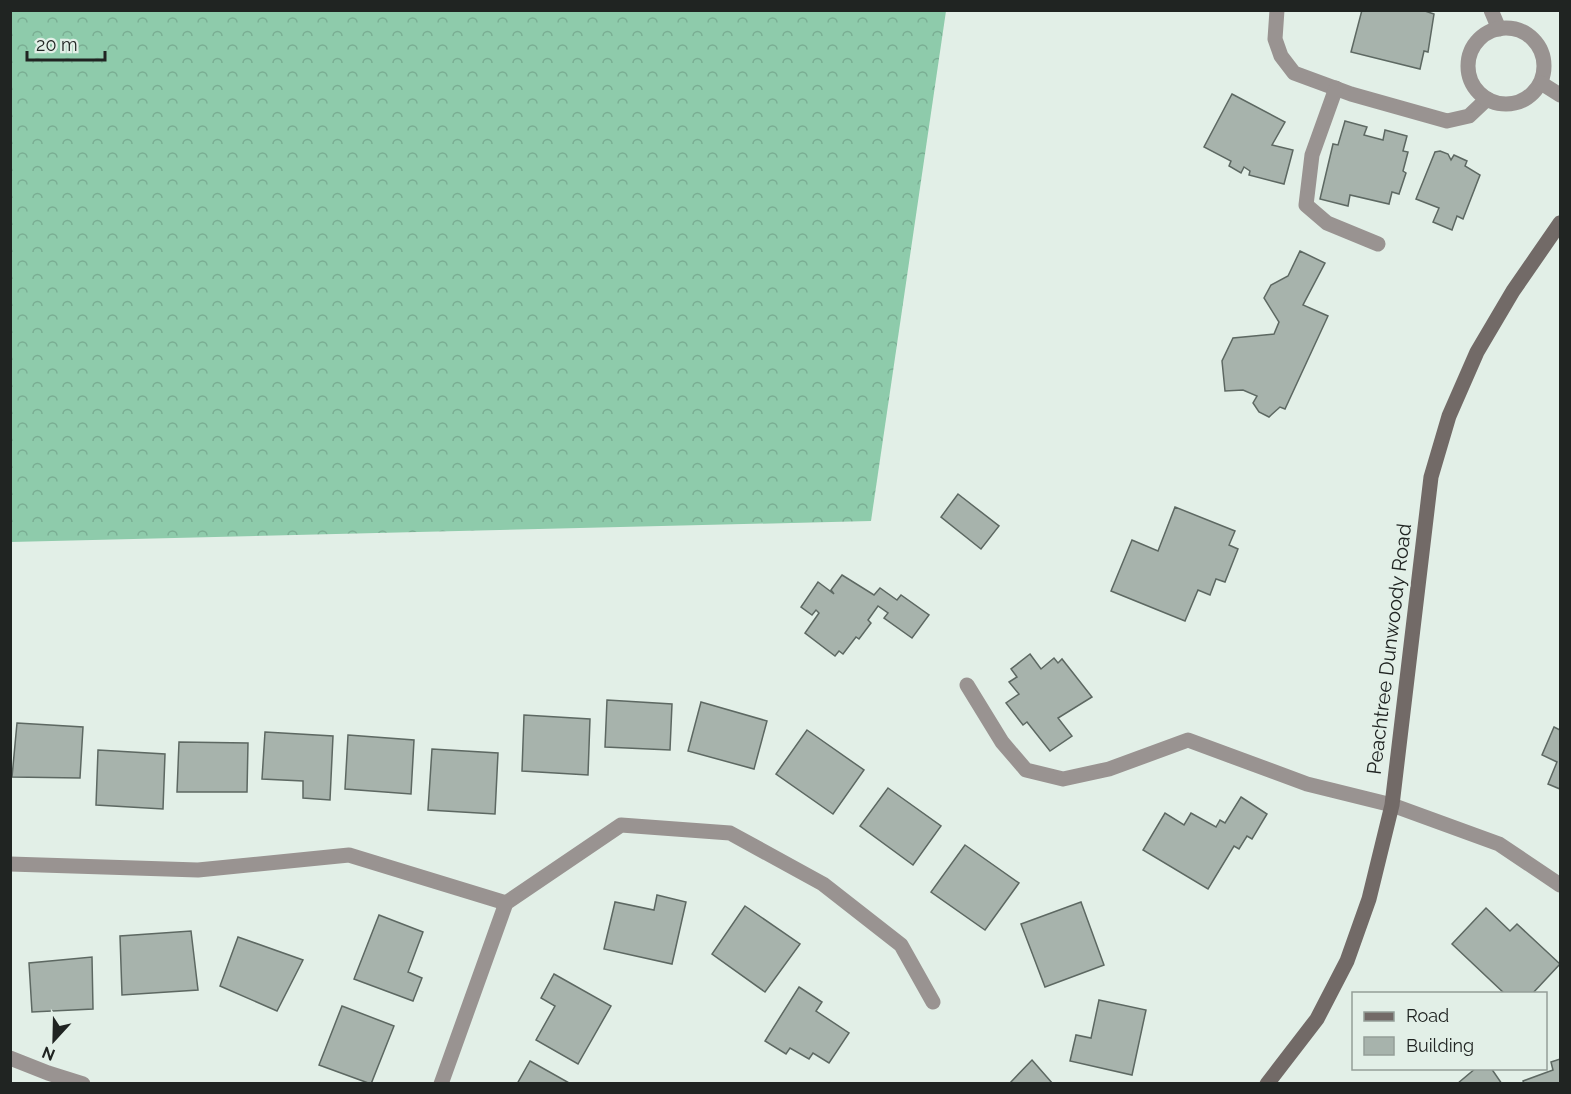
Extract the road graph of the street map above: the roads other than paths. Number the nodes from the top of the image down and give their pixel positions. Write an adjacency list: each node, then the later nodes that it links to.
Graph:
1 (1277, 10): 5 (street)
2 (1491, 10): 3 (street)
3 (1499, 29): 4 (street); 7 (street)
4 (1541, 83): 6 (street); 7 (street)
5 (1336, 88): 7 (street); 9 (street)
6 (1560, 95)
7 (1487, 99)
8 (1560, 223): 11 (main road, Peachtree Dunwoody Road)
9 (1378, 244)
10 (967, 685): 11 (street)
11 (1392, 805): 13 (street); 19 (main road, Peachtree Dunwoody Road)
12 (10, 864): 14 (street)
13 (1560, 885)
14 (506, 903): 15 (street); 18 (street)
15 (933, 1002)
16 (10, 1058): 17 (street)
17 (83, 1083)
18 (441, 1083)
19 (1267, 1083)

